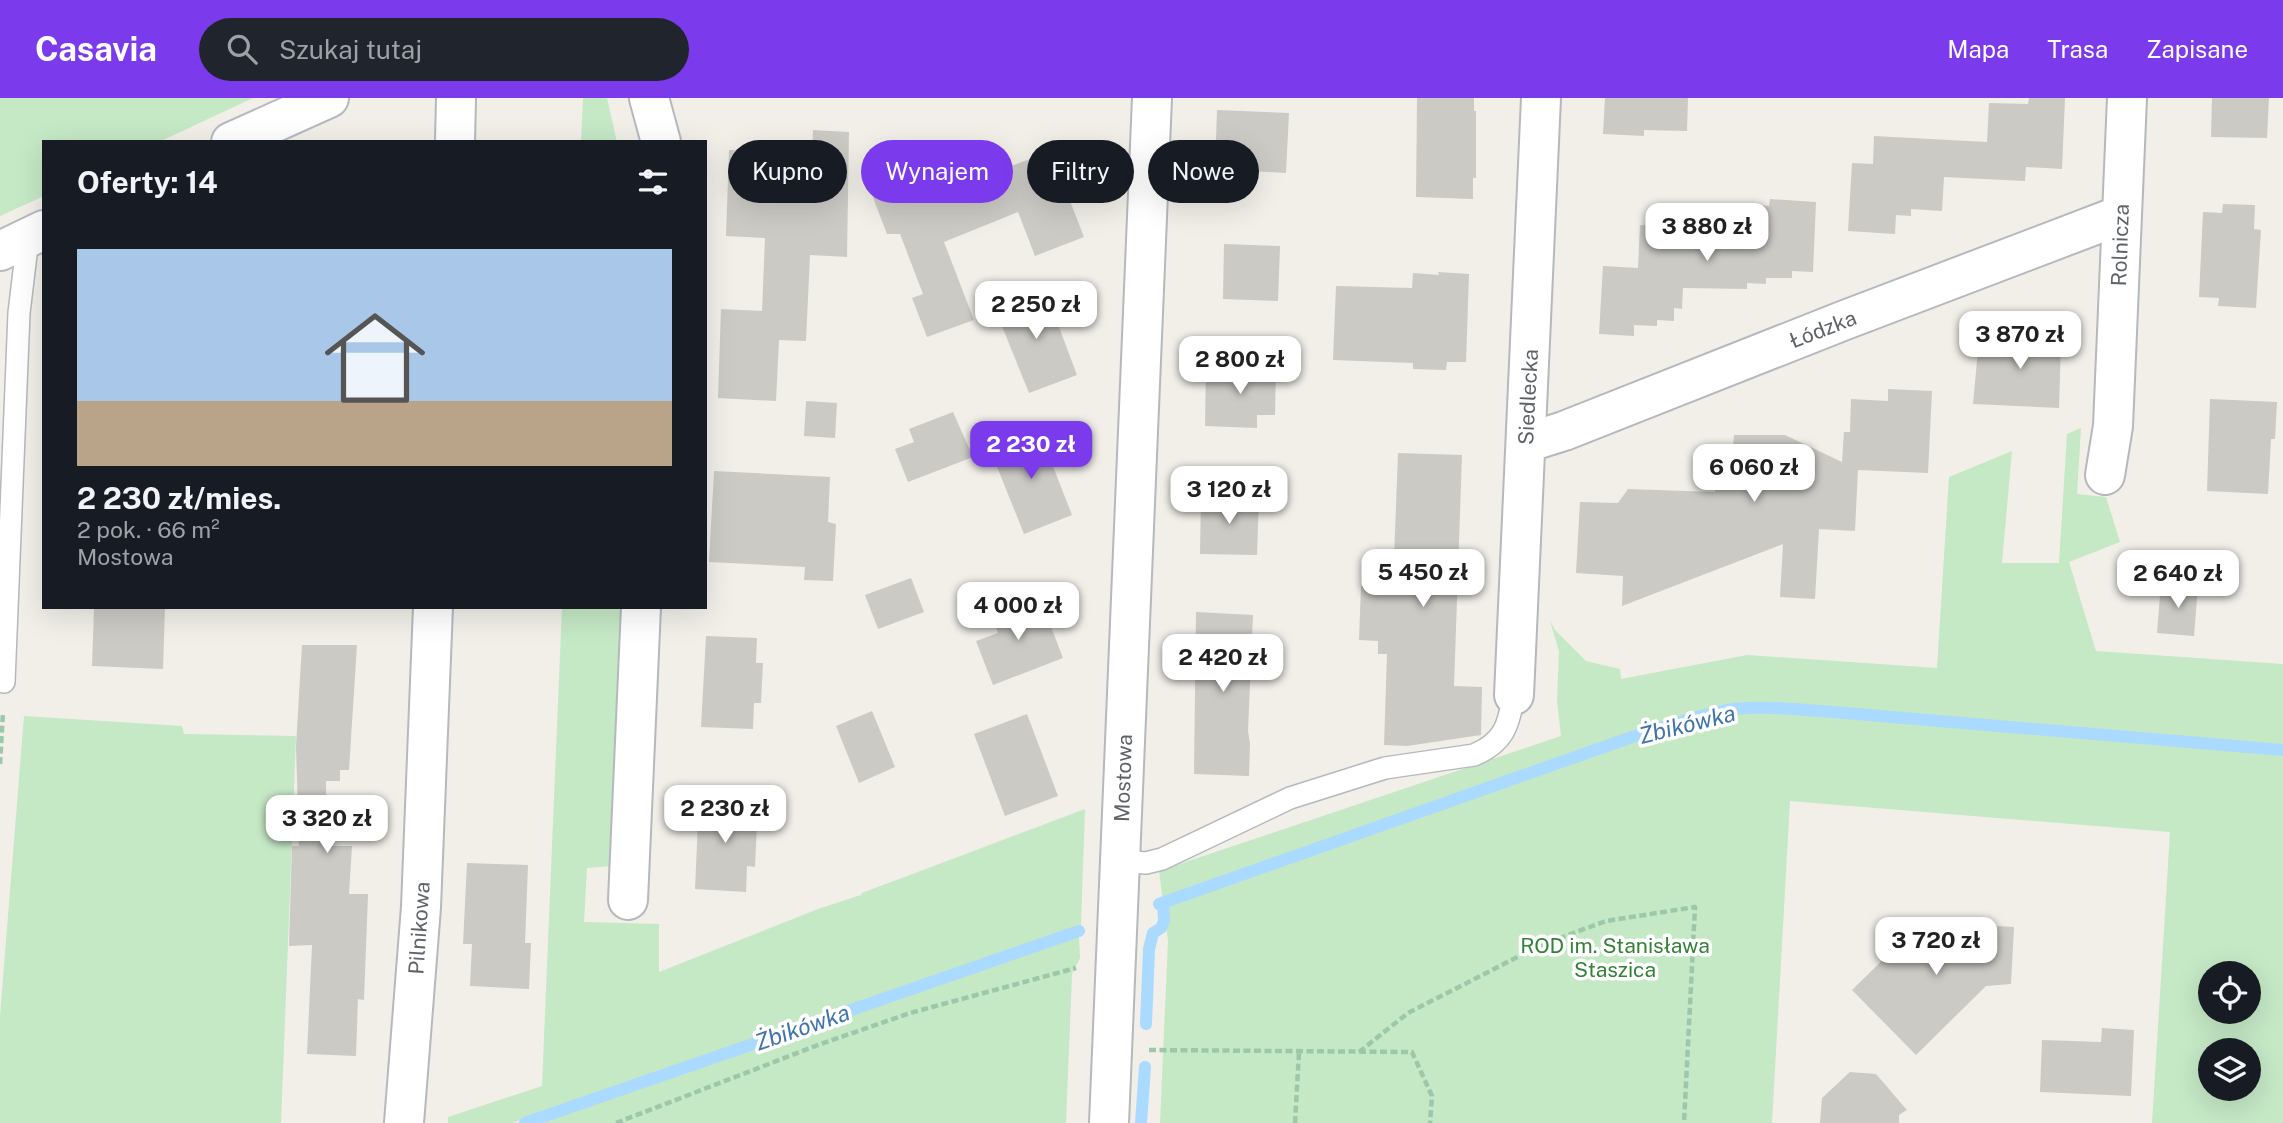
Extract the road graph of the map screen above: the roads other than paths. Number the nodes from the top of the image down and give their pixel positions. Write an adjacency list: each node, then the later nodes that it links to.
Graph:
1 (328, 98): 7 (street)
2 (456, 98): 8 (street)
3 (649, 98): 9 (street)
4 (1152, 98): 18 (street, Mostowa)
5 (1541, 98): 12 (street, Siedlecka)
6 (2127, 98): 10 (street, Rolnicza)
7 (236, 140)
8 (455, 140)
9 (660, 140)
10 (2121, 215): 12 (street, Łódzka); 13 (street, Rolnicza)
11 (24, 240): 16 (lane)
12 (1526, 443): 17 (street, Siedlecka)
13 (2105, 475)
14 (433, 609): 20 (street, Pilnikowa)
15 (641, 609): 19 (street)
16 (4, 682)
17 (1514, 695): 18 (lane)
18 (1120, 861): 21 (street, Mostowa)
19 (628, 900)
20 (404, 1123)
21 (1109, 1123)

